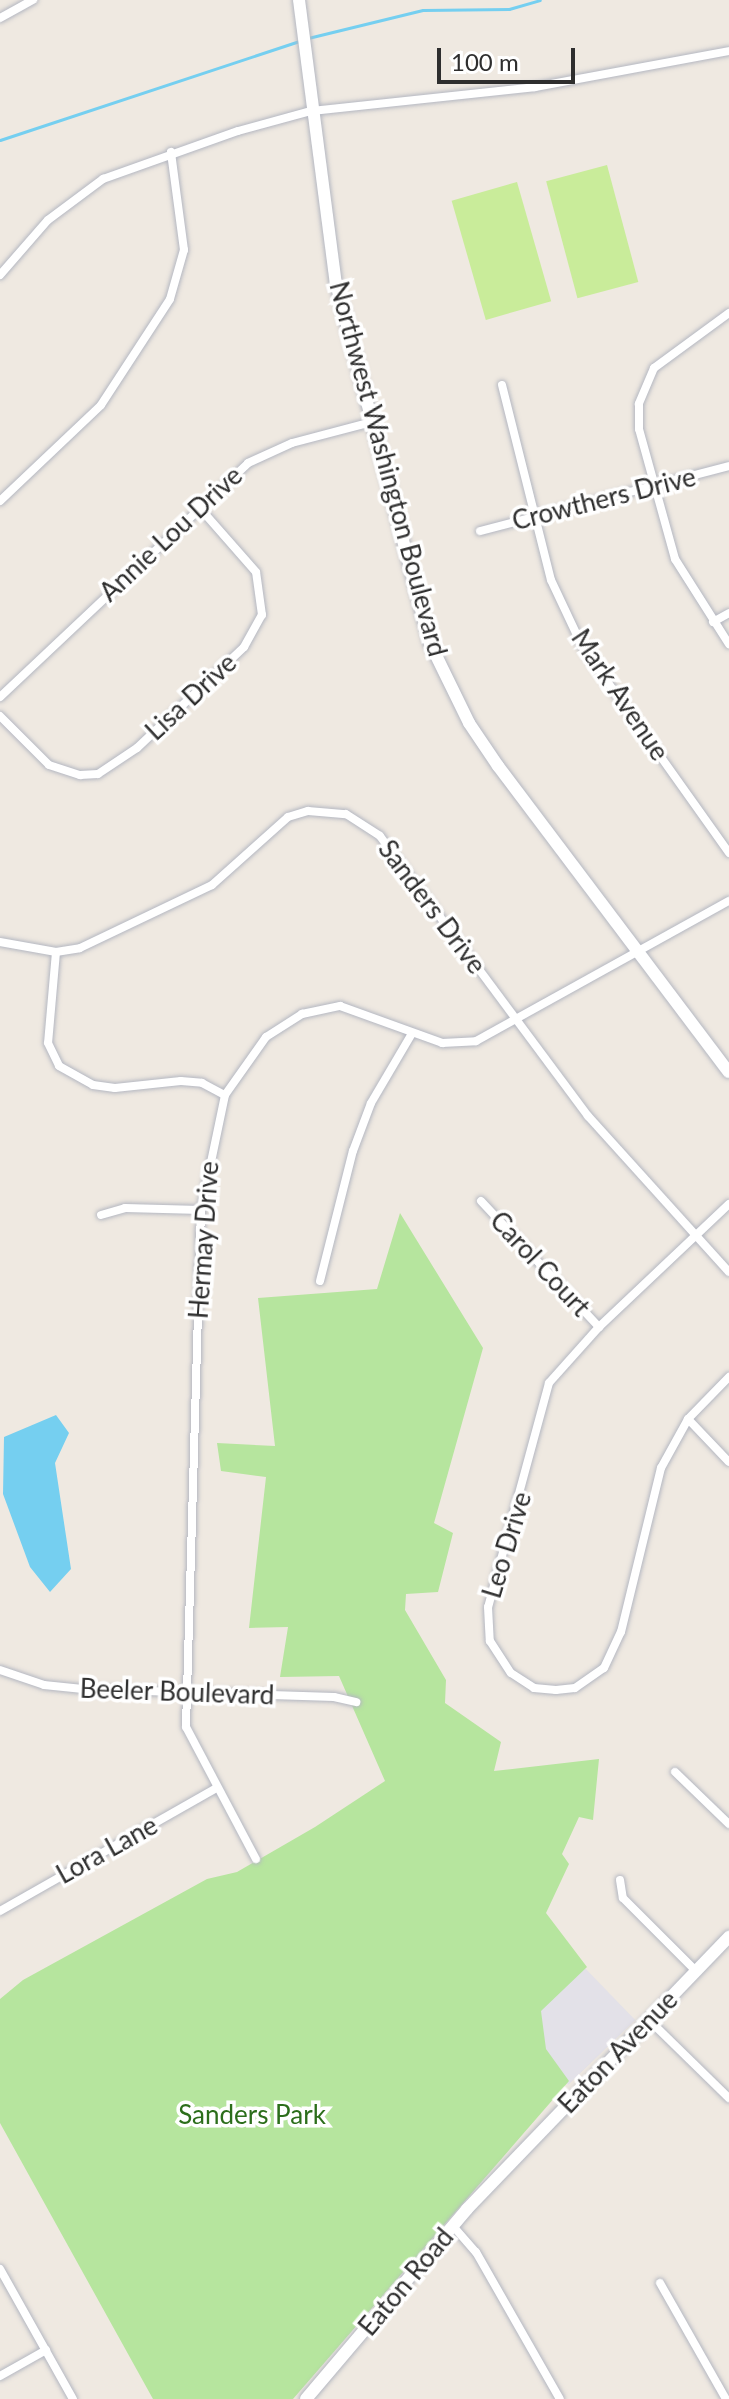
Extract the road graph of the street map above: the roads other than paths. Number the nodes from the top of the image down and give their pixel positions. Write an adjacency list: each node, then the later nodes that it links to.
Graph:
1 (299, 0): 5 (main road, Northwest Washington Boulevard)
2 (28, 1): 3 (street)
3 (0, 18)
4 (729, 51): 5 (street)
5 (311, 111): 6 (street); 10 (main road, Northwest Washington Boulevard)
6 (171, 152): 7 (street); 13 (street)
7 (0, 275)
8 (729, 313): 12 (street)
9 (502, 385): 15 (street, Mark Avenue)
10 (372, 422): 14 (street, Annie Lou Drive); 26 (main road, Northwest Washington Boulevard)
11 (729, 466): 12 (street, Crowthers Drive)
12 (656, 487): 15 (street, Crowthers Drive); 18 (street)
13 (0, 501)
14 (198, 506): 20 (street, Annie Lou Drive); 21 (street, Lisa Drive)
15 (535, 516): 16 (street, Crowthers Drive); 22 (street, Mark Avenue)
16 (480, 531)
17 (729, 613): 18 (street)
18 (713, 622): 19 (street)
19 (729, 644)
20 (0, 697)
21 (0, 716)
22 (729, 853)
23 (729, 901): 26 (street, Hermay Drive)
24 (0, 942): 25 (street, Sanders Drive)
25 (56, 952): 27 (street, Sanders Drive); 30 (street)
26 (640, 952): 27 (street, Hermay Drive); 29 (main road, Northwest Washington Boulevard)
27 (519, 1021): 28 (street, Hermay Drive); 35 (street, Sanders Drive)
28 (411, 1035): 30 (street, Hermay Drive); 37 (street)
29 (729, 1072)
30 (225, 1095): 33 (street, Hermay Drive)
31 (481, 1201): 38 (street, Carol Court)
32 (729, 1204): 35 (street, Leo Drive)
33 (201, 1210): 34 (street); 43 (street, Hermay Drive)
34 (101, 1215)
35 (695, 1236): 36 (street, Sanders Drive); 38 (street, Leo Drive)
36 (729, 1272)
37 (320, 1281)
38 (599, 1327): 40 (street, Leo Drive)
39 (729, 1377): 40 (street, Leo Drive)
40 (688, 1419): 41 (street)
41 (729, 1462)
42 (0, 1670): 43 (street, Beeler Boulevard)
43 (187, 1694): 44 (street, Beeler Boulevard); 46 (street, Hermay Drive)
44 (356, 1702)
45 (675, 1772): 47 (street)
46 (215, 1789): 48 (street, Hermay Drive); 50 (street, Lora Lane)
47 (729, 1824)
48 (256, 1859)
49 (620, 1880): 52 (street)
50 (0, 1911)
51 (729, 1937): 52 (main road, Eaton Avenue)
52 (696, 1971): 53 (main road, Eaton Avenue)
53 (649, 2020): 54 (street); 55 (main road, Eaton Avenue)
54 (729, 2098)
55 (507, 2166): 56 (main road, Eaton Road)
56 (453, 2226): 62 (main road, Eaton Road); 63 (street)
57 (0, 2269): 59 (street)
58 (660, 2283): 64 (street)
59 (46, 2350): 60 (street); 61 (street)
60 (0, 2376)
61 (73, 2399)
62 (306, 2399)
63 (560, 2399)
64 (726, 2399)

